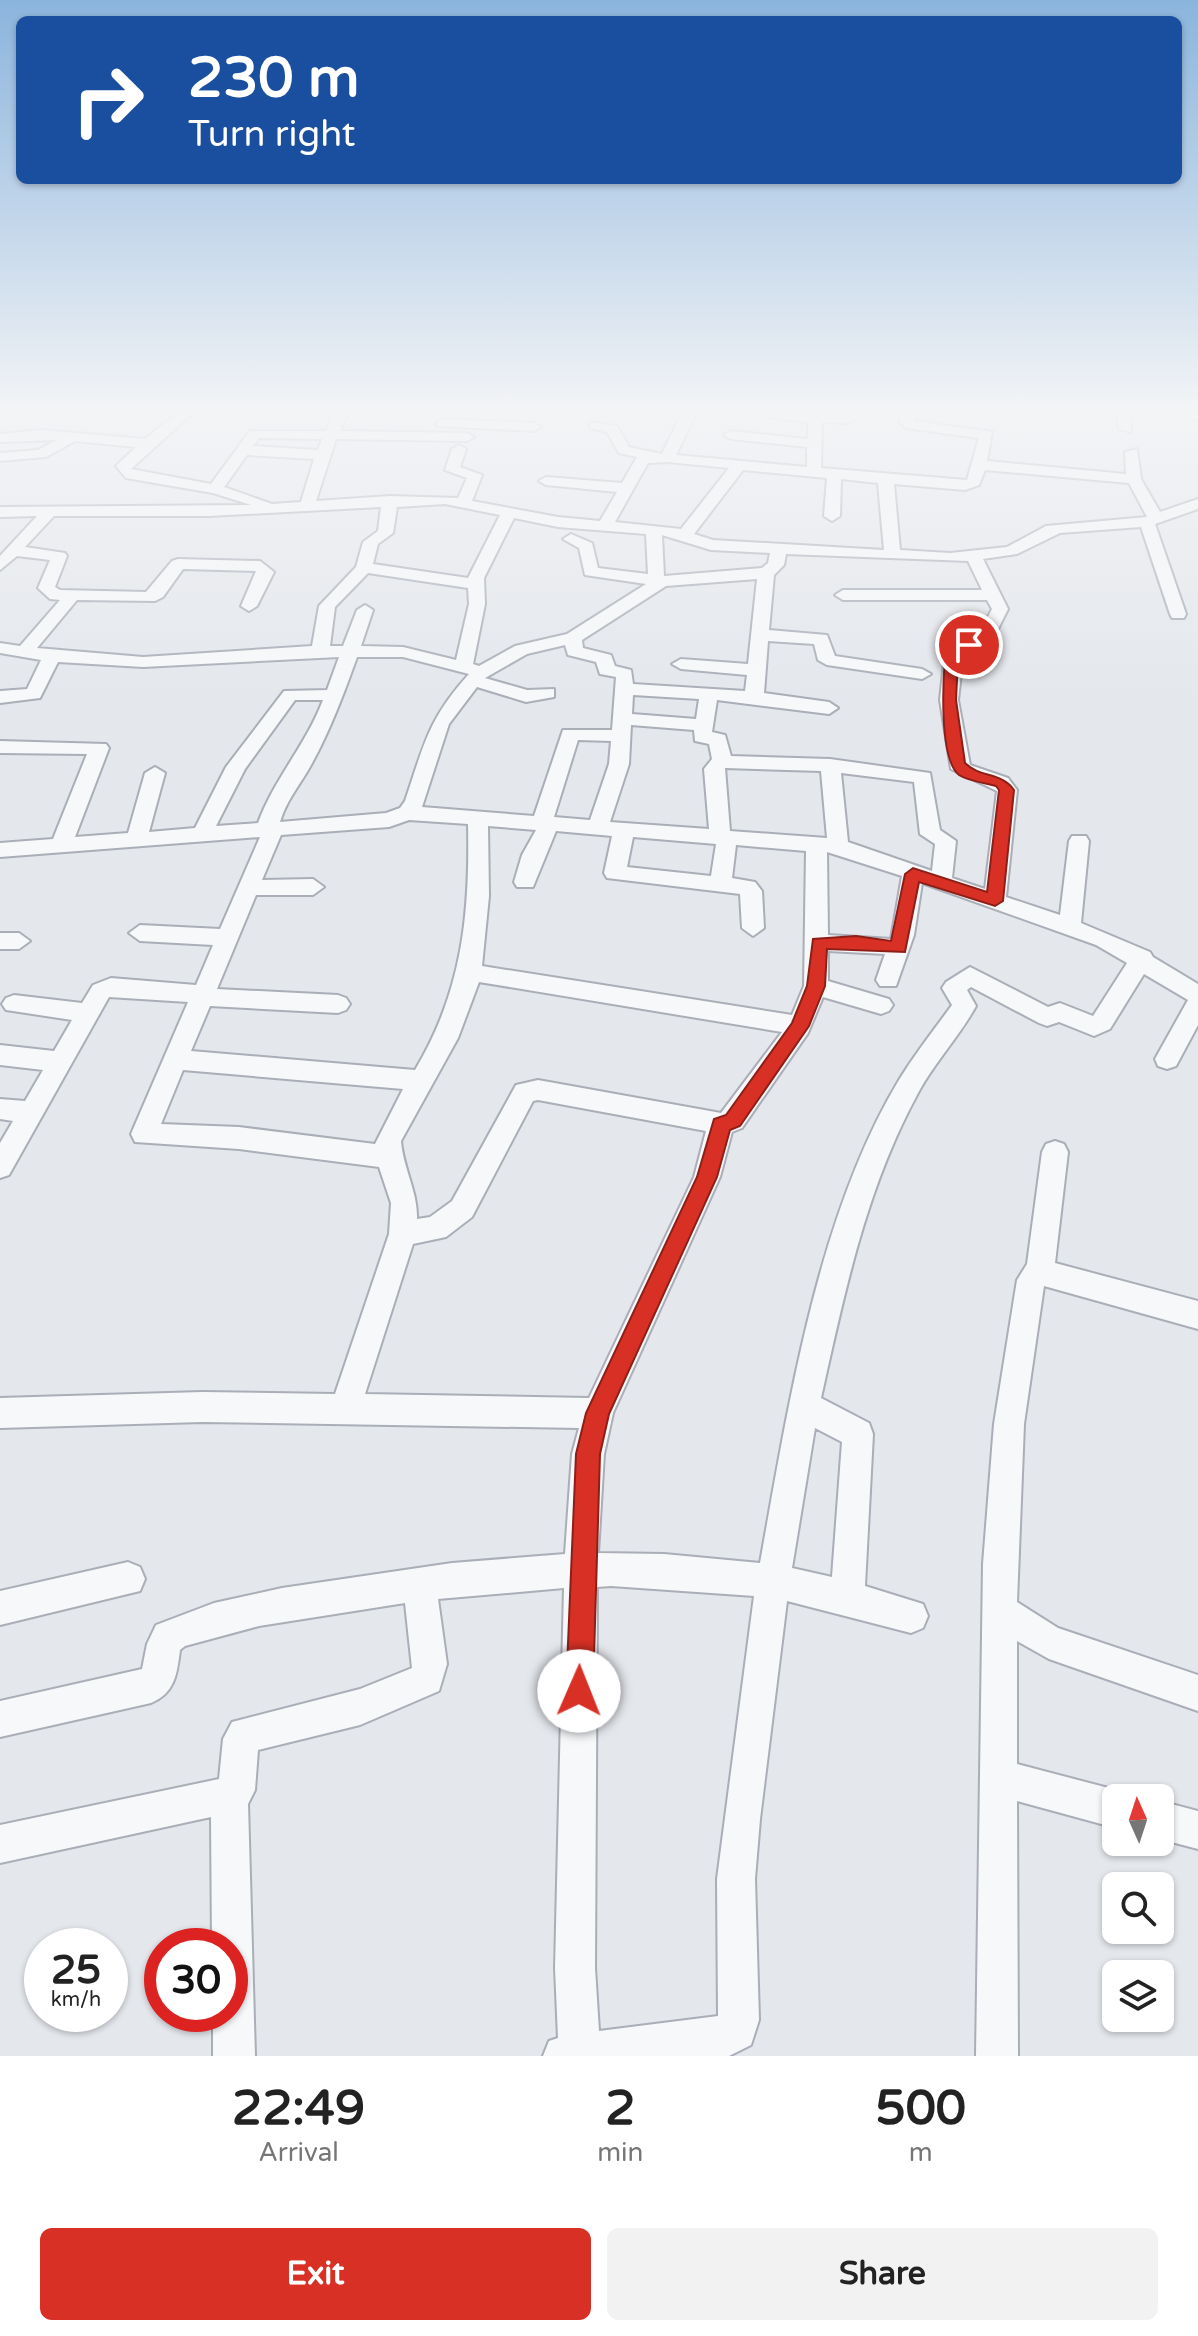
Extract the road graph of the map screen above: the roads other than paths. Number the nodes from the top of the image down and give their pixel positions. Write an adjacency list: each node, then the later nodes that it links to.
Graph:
1 (260, 503): 11 (street)
2 (450, 503): 12 (street)
3 (466, 503): 16 (street)
4 (617, 503): 18 (street)
5 (710, 503): 20 (street)
6 (833, 503): 15 (street)
7 (889, 503): 24 (street)
8 (1144, 503): 17 (street)
9 (308, 504): 11 (street); 12 (street)
10 (1198, 504): 17 (street)
11 (273, 507): 14 (street)
12 (390, 507): 16 (street); 27 (street)
13 (0, 512): 14 (street)
14 (50, 512): 23 (street)
15 (832, 516)
16 (505, 519): 18 (street); 30 (street)
17 (1151, 520): 25 (street); 36 (street)
18 (605, 526): 19 (street)
19 (654, 530): 20 (street); 29 (street)
20 (686, 534): 22 (street)
21 (571, 539): 29 (street)
22 (779, 550): 24 (street); 28 (street)
23 (17, 551): 26 (street); 31 (street)
24 (892, 555): 25 (street)
25 (974, 557): 33 (street)
26 (0, 565)
27 (364, 568): 30 (street); 40 (street)
28 (766, 573): 29 (street); 37 (street)
29 (659, 580): 38 (street)
30 (475, 584): 46 (street)
31 (73, 595): 34 (street); 42 (street)
32 (843, 595): 33 (street)
33 (994, 595): 80 (street)
34 (249, 606)
35 (365, 610): 41 (street)
36 (1178, 614)
37 (761, 635): 45 (street); 47 (street)
38 (573, 638): 46 (street); 48 (street)
39 (0, 648): 42 (street)
40 (320, 651): 41 (street); 43 (street)
41 (350, 651): 46 (street); 51 (street)
42 (24, 652): 43 (street)
43 (52, 656): 52 (street)
44 (681, 664): 45 (street)
45 (757, 670): 53 (street)
46 (473, 674): 49 (street); 61 (street)
47 (922, 674)
48 (625, 689): 50 (street); 56 (street)
49 (548, 693)
50 (709, 693): 53 (street); 55 (street)
51 (334, 695): 66 (street); 67 (street)
52 (0, 697)
53 (754, 697): 54 (street)
54 (829, 708)
55 (702, 725): 56 (street); 58 (street)
56 (623, 728): 63 (street); 64 (street)
57 (0, 747): 72 (street)
58 (721, 760): 59 (street); 68 (street)
59 (830, 765): 71 (street); 76 (street)
60 (155, 773): 69 (street)
61 (407, 813): 62 (street); 66 (street)
62 (478, 818): 63 (street); 88 (street)
63 (546, 823): 64 (street); 75 (street)
64 (598, 827): 65 (street)
65 (624, 829): 68 (street); 77 (street)
66 (270, 830): 67 (street); 79 (street)
67 (201, 836): 69 (street)
68 (723, 836): 71 (street); 77 (street)
69 (136, 841): 72 (street)
70 (1079, 841): 81 (street)
71 (828, 845): 74 (street); 85 (street)
72 (61, 846): 73 (street)
73 (0, 850)
74 (913, 874): 76 (street); 86 (street)
75 (525, 882)
76 (941, 883): 80 (street)
77 (721, 884): 82 (street)
78 (313, 887): 79 (street)
79 (249, 888): 84 (street)
80 (995, 901): 81 (street)
81 (1070, 925): 87 (street)
82 (753, 928)
83 (140, 933): 84 (street)
84 (228, 938): 91 (street)
85 (819, 943): 86 (street); 90 (street)
86 (899, 948): 89 (street)
87 (1142, 958): 92 (street); 113 (street)
88 (468, 972): 98 (street); 103 (street)
89 (888, 980)
90 (816, 986): 96 (street); 98 (street)
91 (204, 995): 94 (street); 97 (street); 101 (street)
92 (1198, 995)
93 (14, 1004): 97 (street)
94 (338, 1004)
95 (1198, 1004): 100 (street)
96 (881, 1005)
97 (89, 1013): 102 (street)
98 (800, 1026): 106 (street)
99 (0, 1055): 102 (street)
100 (1167, 1059)
101 (175, 1060): 103 (street); 108 (street)
102 (61, 1062): 105 (street)
103 (420, 1081): 108 (street)
104 (0, 1109): 105 (street)
105 (30, 1112): 109 (street)
106 (721, 1124): 110 (street); 116 (street)
107 (1055, 1152): 111 (street)
108 (389, 1157): 110 (street)
109 (0, 1167)
110 (403, 1234): 114 (street)
111 (1040, 1272): 112 (street); 123 (street)
112 (1198, 1315)
113 (804, 1405): 119 (street); 121 (street)
114 (345, 1408): 115 (street); 116 (street)
115 (0, 1413)
116 (598, 1413): 117 (street)
117 (581, 1568): 119 (street); 120 (street); 133 (street)
118 (128, 1579): 122 (street)
119 (773, 1581): 121 (street); 133 (street)
120 (419, 1584): 126 (street); 128 (street)
121 (847, 1599): 124 (street)
122 (0, 1608)
123 (1000, 1611): 125 (street); 127 (street)
124 (911, 1616)
125 (1198, 1693)
126 (0, 1719)
127 (999, 1778): 129 (street); 135 (street)
128 (229, 1795): 132 (street); 134 (street)
129 (1102, 1805)
130 (1174, 1824): 131 (street)
131 (1198, 1830)
132 (0, 1844)
133 (574, 2055)
134 (234, 2056)
135 (997, 2056)

